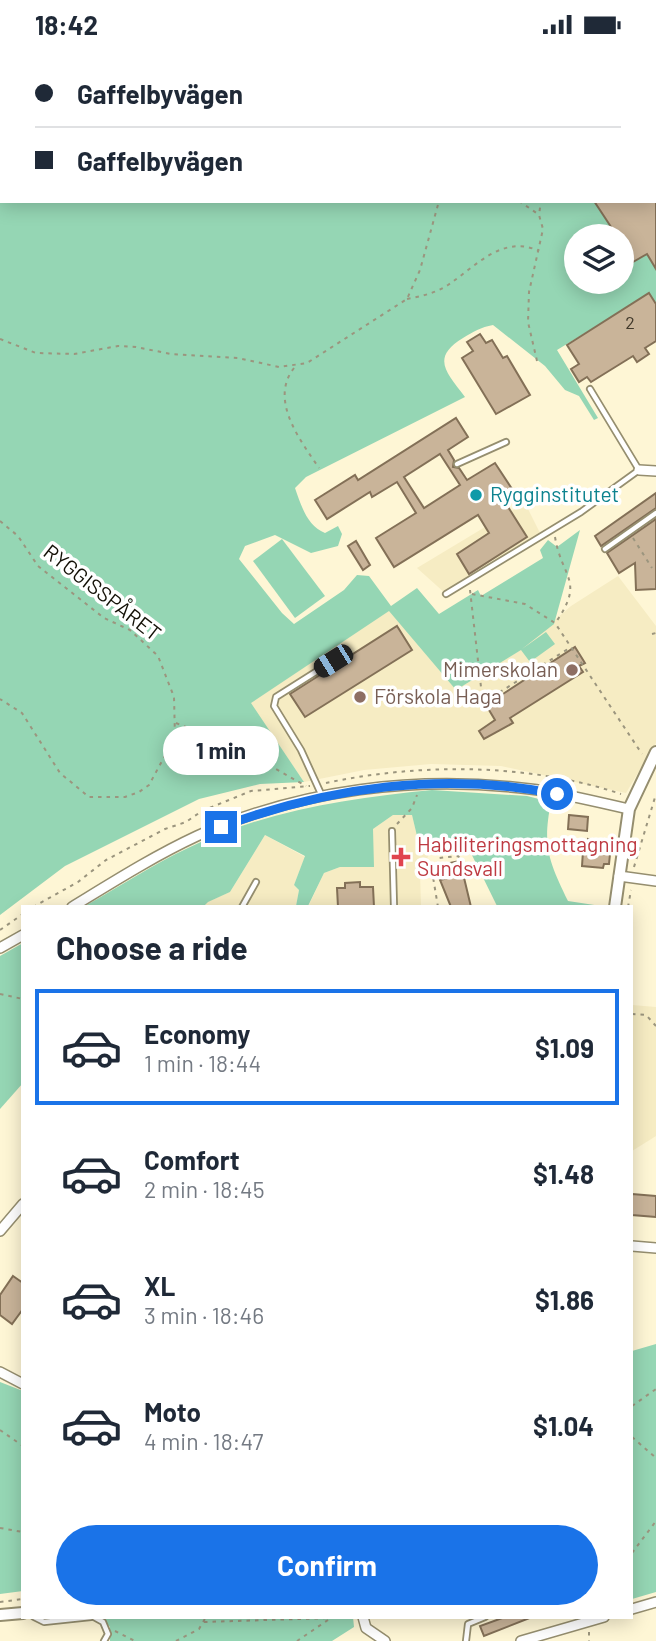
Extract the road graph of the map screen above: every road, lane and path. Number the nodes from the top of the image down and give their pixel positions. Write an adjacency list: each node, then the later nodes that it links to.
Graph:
1 (438, 203): 6 (path)
2 (522, 203): 4 (path)
3 (541, 203): 4 (path)
4 (539, 215): 5 (path)
5 (540, 251): 6 (path); 8 (path)
6 (407, 299): 9 (path)
7 (0, 339): 9 (path)
8 (537, 361)
9 (295, 367): 13 (path)
10 (590, 389): 14 (lane)
11 (506, 442): 12 (lane)
12 (457, 464)
13 (318, 468)
14 (639, 470): 15 (street); 22 (lane)
15 (656, 471)
16 (656, 513): 18 (lane)
17 (0, 521): 31 (path, RYGGISSPÅRET)
18 (628, 531): 20 (lane); 21 (path)
19 (557, 547): 25 (path)
20 (605, 549)
21 (652, 568)
22 (465, 583): 23 (lane); 24 (path)
23 (446, 594)
24 (472, 594): 25 (path); 29 (path)
25 (555, 623): 26 (path)
26 (571, 647): 29 (path); 33 (path)
27 (333, 661): 37 (lane)
28 (0, 699): 31 (path, RYGGISSPÅRET)
29 (490, 699): 30 (path)
30 (478, 706)
31 (176, 723): 36 (path)
32 (656, 752): 39 (street)
33 (644, 757)
34 (423, 770): 35 (path)
35 (419, 783): 37 (street); 39 (street); 40 (path)
36 (307, 786)
37 (323, 796): 47 (street)
38 (656, 796): 41 (path)
39 (629, 809): 43 (street)
40 (391, 831): 49 (lane)
41 (634, 866)
42 (475, 876): 50 (path)
43 (619, 876): 44 (street); 51 (street)
44 (632, 877): 45 (street); 52 (path)
45 (656, 881)
46 (256, 882): 48 (lane)
47 (76, 905)
48 (243, 905)
49 (394, 905)
50 (438, 905)
51 (615, 905)
52 (628, 905)
53 (21, 915): 54 (path)
54 (0, 930)
55 (21, 936): 56 (street)
56 (0, 948)
57 (0, 994): 58 (path)
58 (21, 999)
59 (633, 1014): 60 (path)
60 (656, 1026)
61 (21, 1206): 62 (street)
62 (0, 1231)
63 (633, 1246): 64 (street)
64 (656, 1248)
65 (0, 1372): 66 (street)
66 (21, 1383)
67 (656, 1389): 68 (path)
68 (633, 1405)
69 (0, 1430): 71 (path)
70 (633, 1438): 72 (path)
71 (21, 1444)
72 (656, 1458)
73 (656, 1521): 76 (path)
74 (0, 1528): 75 (path)
75 (21, 1532)
76 (633, 1552)
77 (21, 1599): 78 (path)
78 (0, 1602)
79 (656, 1602): 80 (street)
80 (633, 1609)
81 (21, 1613): 82 (street)
82 (0, 1615)
83 (38, 1619): 84 (lane)
84 (73, 1619)
85 (97, 1619): 93 (lane)
86 (205, 1619): 92 (path)
87 (300, 1619): 92 (path)
88 (330, 1619): 97 (path)
89 (364, 1619): 98 (street)
90 (480, 1619): 99 (lane)
91 (597, 1619): 100 (street)
92 (204, 1622): 96 (path)
93 (107, 1629): 94 (lane); 95 (path)
94 (104, 1641)
95 (135, 1641)
96 (176, 1641)
97 (297, 1641)
98 (385, 1641)
99 (466, 1641)
100 (521, 1641)

